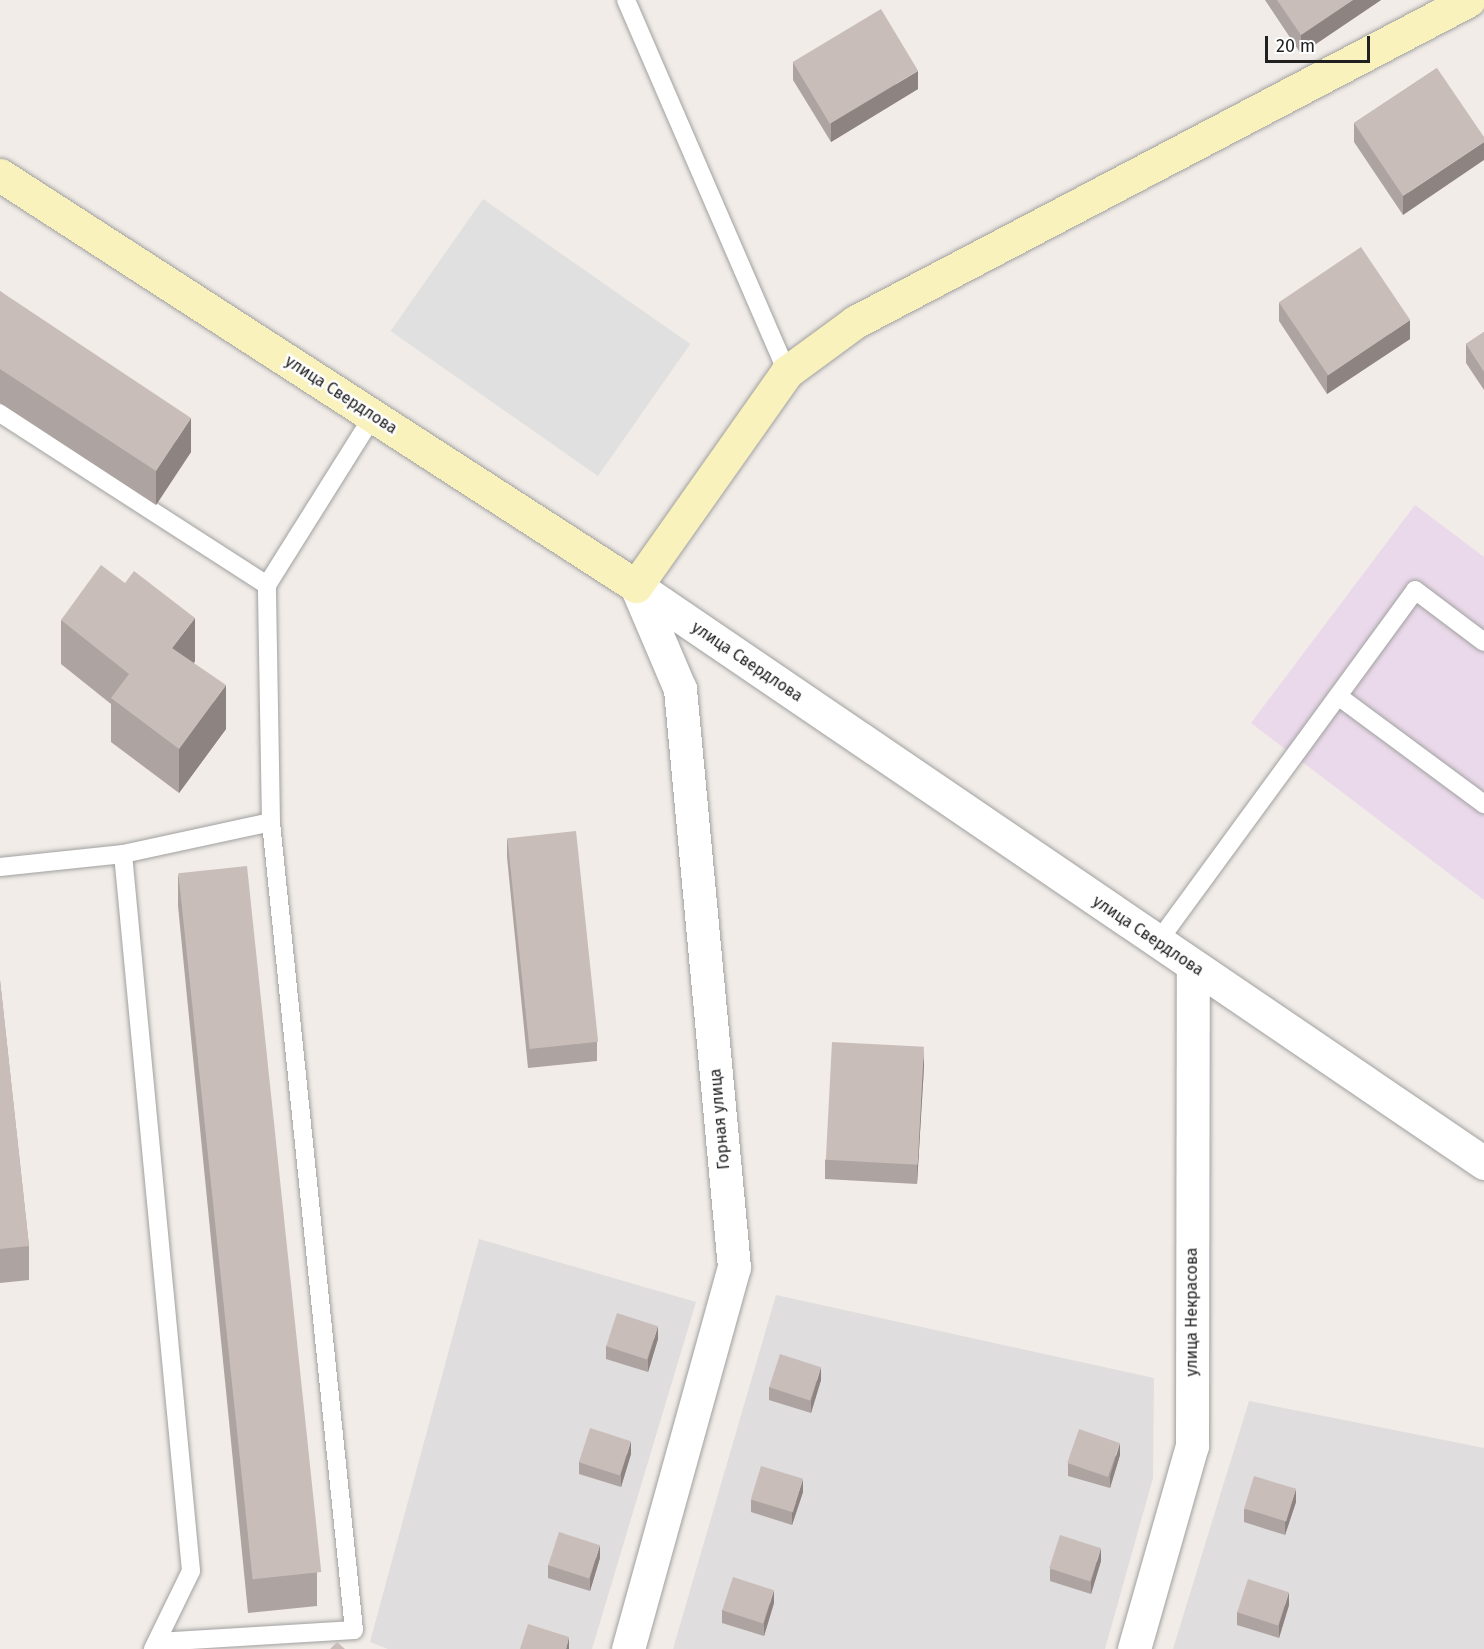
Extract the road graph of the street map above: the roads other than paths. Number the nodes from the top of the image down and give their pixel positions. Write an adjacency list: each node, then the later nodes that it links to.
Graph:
1 (626, 0): 4 (lane)
2 (1470, 0): 4 (street)
3 (0, 175): 6 (street, улица Свердлова)
4 (787, 372): 8 (street)
5 (0, 413): 7 (lane)
6 (373, 416): 7 (lane); 8 (street, улица Свердлова)
7 (267, 585): 12 (lane)
8 (636, 586): 15 (street, улица Свердлова); 19 (street, Горная улица)
9 (1484, 642): 10 (lane)
10 (1338, 696): 11 (lane); 15 (lane)
11 (1484, 804)
12 (271, 822): 13 (lane); 18 (lane)
13 (123, 854): 14 (lane); 18 (lane)
14 (0, 867)
15 (1157, 943): 16 (street, улица Свердлова)
16 (1192, 967): 17 (street, улица Свердлова); 20 (street, улица Некрасова)
17 (1484, 1163)
18 (156, 1646)
19 (628, 1649)
20 (1134, 1649)

